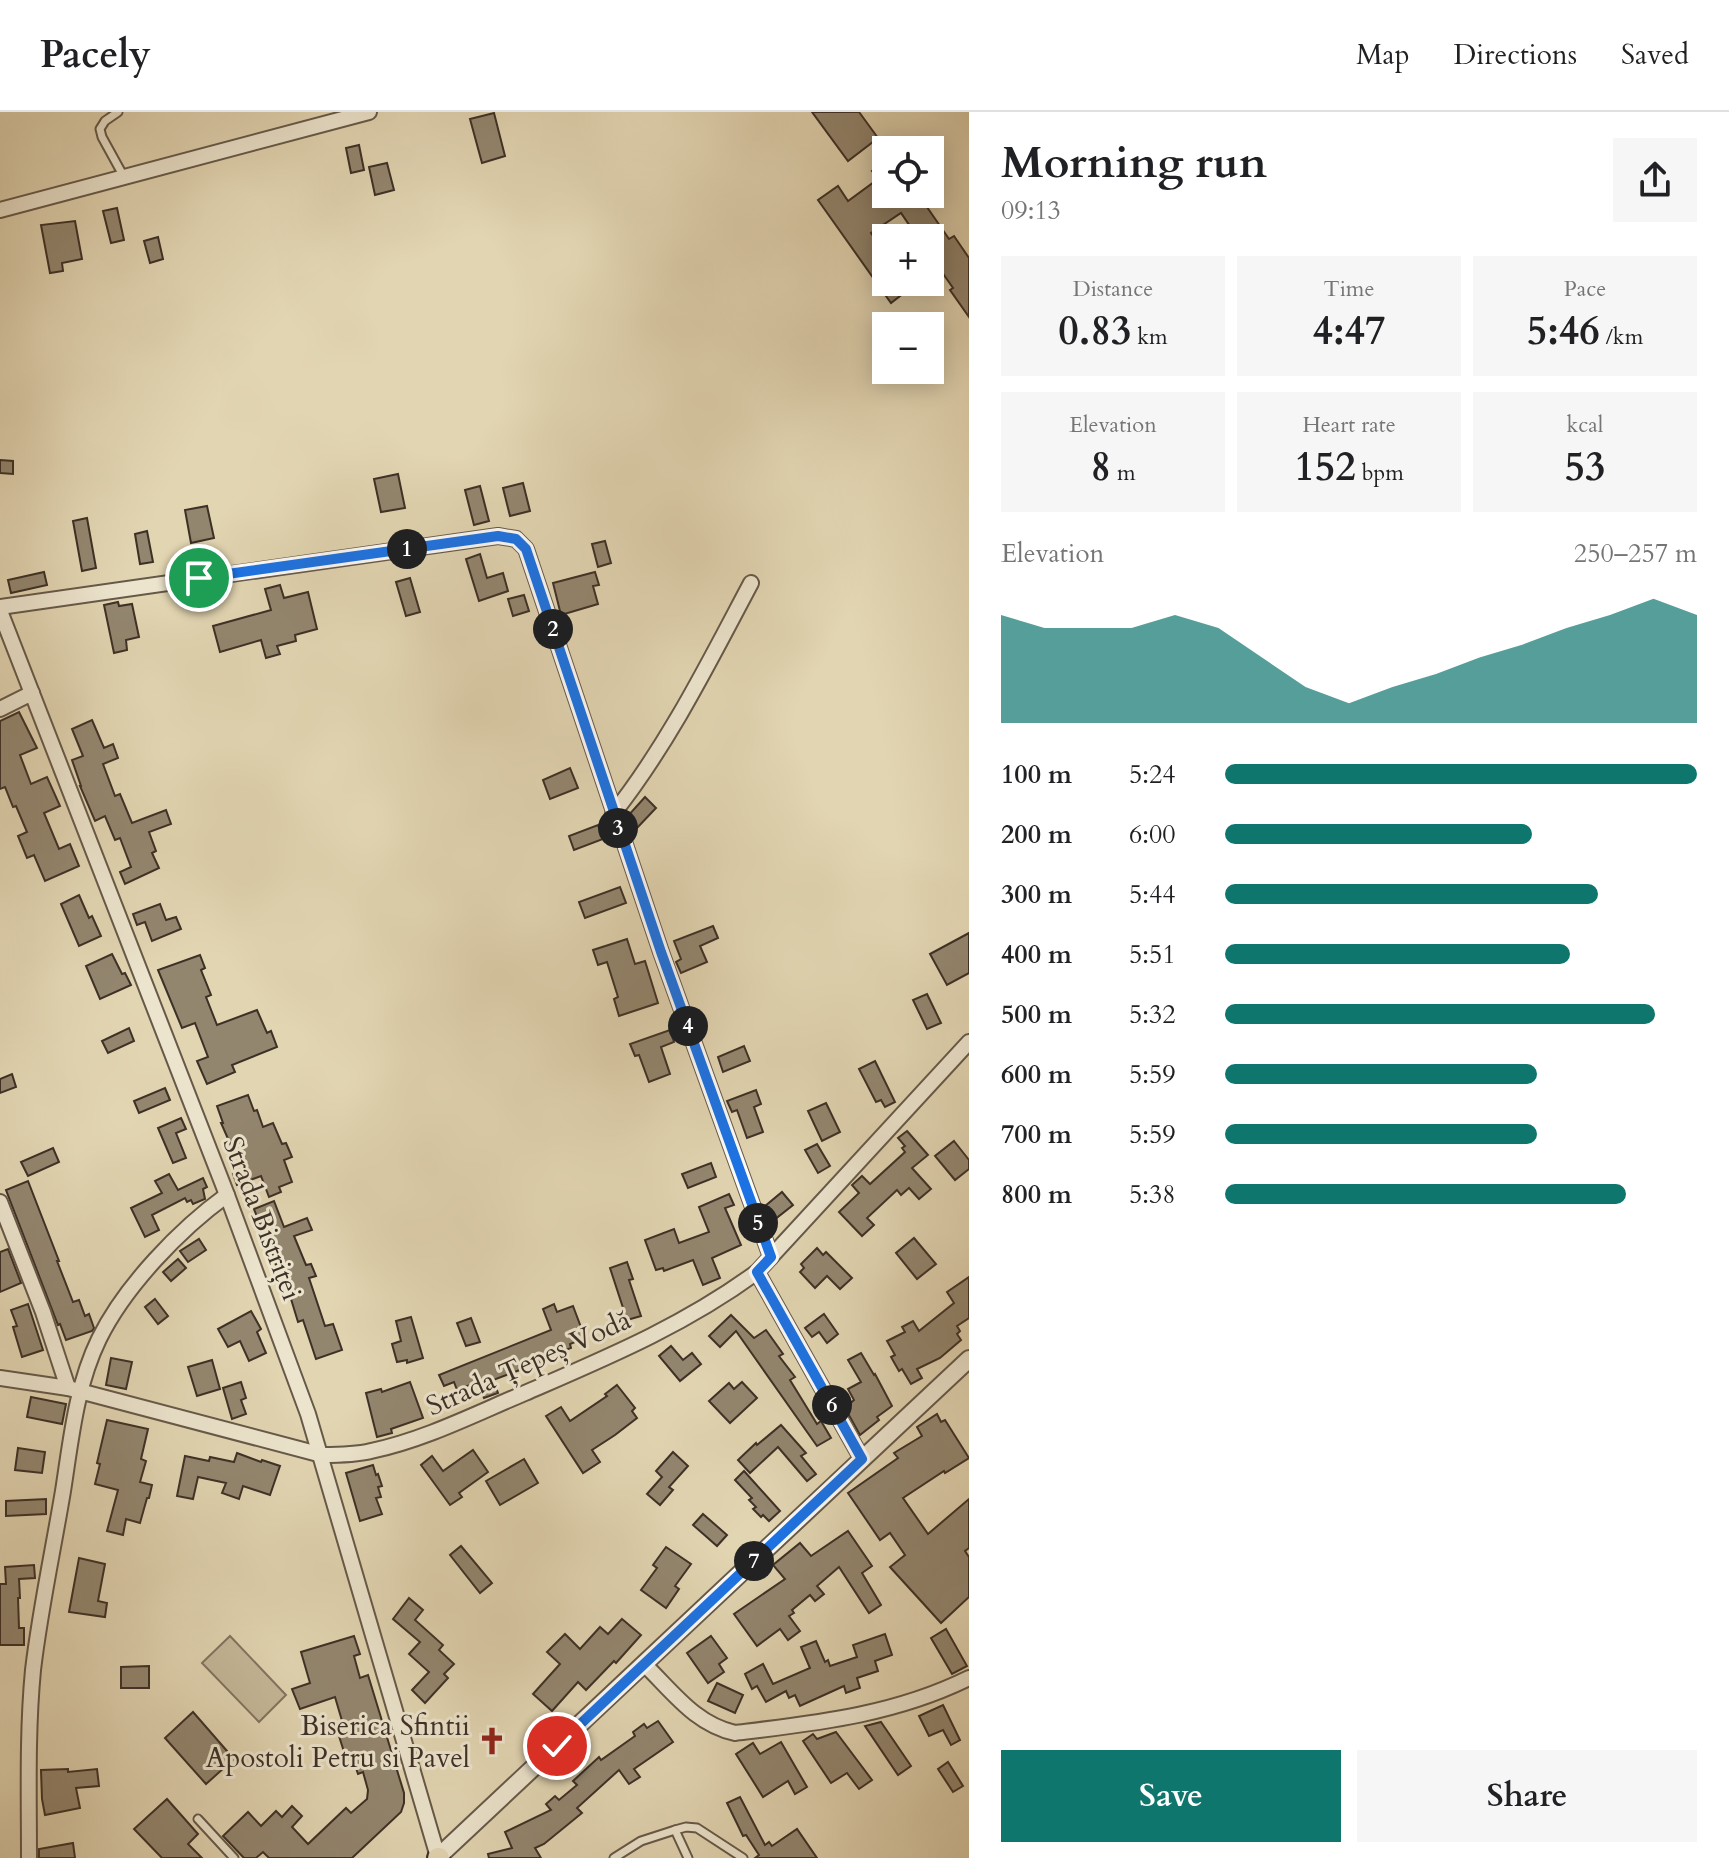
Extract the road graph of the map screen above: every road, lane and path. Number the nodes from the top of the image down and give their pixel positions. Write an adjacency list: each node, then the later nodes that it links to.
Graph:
1 (118, 112): 4 (lane)
2 (369, 112): 3 (street)
3 (321, 119): 4 (street)
4 (124, 177): 5 (street)
5 (0, 210)
6 (751, 583): 10 (street)
7 (0, 609): 8 (street, Strada Bistriței); 10 (street)
8 (32, 693): 9 (street); 12 (street, Strada Bistriței)
9 (0, 709)
10 (613, 814): 14 (street)
11 (969, 1042): 14 (street, Strada Țepeș Vodă)
12 (227, 1195): 18 (street); 19 (street, Strada Bistriței)
13 (0, 1202): 18 (street)
14 (771, 1257): 15 (street, Strada Țepeș Vodă)
15 (757, 1272): 19 (street, Strada Țepeș Vodă); 20 (street)
16 (969, 1359): 20 (street)
17 (0, 1378): 18 (street, Strada Țepeș Vodă)
18 (74, 1390): 19 (street, Strada Țepeș Vodă); 25 (street)
19 (322, 1455): 27 (street, Strada Bistriței)
20 (862, 1459): 21 (street)
21 (645, 1665): 22 (street); 27 (street)
22 (969, 1678)
23 (198, 1819): 26 (lane)
24 (675, 1830): 28 (lane); 29 (lane); 30 (lane)
25 (29, 1858)
26 (234, 1858)
27 (438, 1858)
28 (614, 1858)
29 (688, 1858)
30 (743, 1858)

